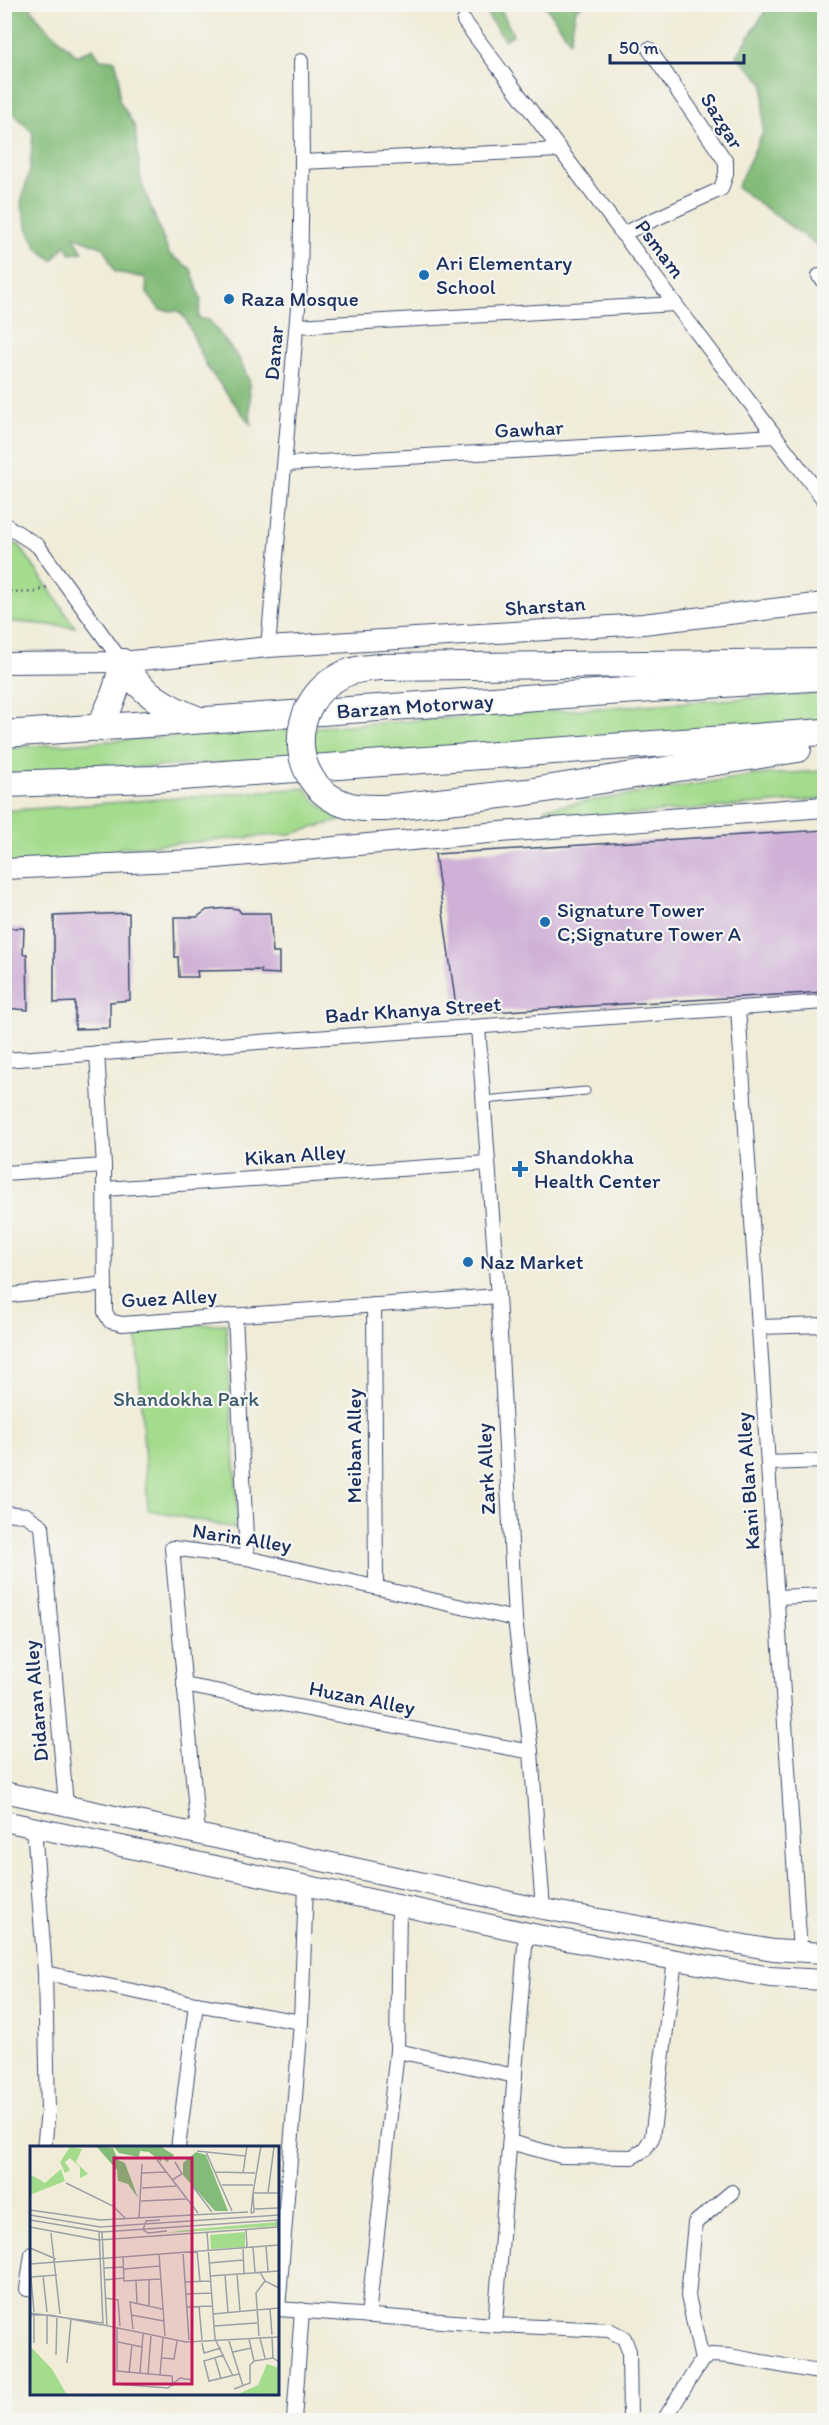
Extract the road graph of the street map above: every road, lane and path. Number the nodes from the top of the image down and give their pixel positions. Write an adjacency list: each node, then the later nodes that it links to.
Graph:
1 (464, 21): 4 (street, Psmam)
2 (649, 49): 6 (street, Sazgar)
3 (301, 61): 5 (street, Danar)
4 (560, 150): 5 (street); 6 (street, Psmam)
5 (302, 162): 8 (street, Danar)
6 (622, 234): 7 (street, Psmam)
7 (675, 304): 8 (street); 9 (street, Psmam)
8 (297, 326): 10 (street, Danar)
9 (775, 436): 10 (street, Gawhar); 11 (street, Psmam)
10 (286, 464): 16 (street, Danar)
11 (825, 500)
12 (4, 524): 13 (street)
13 (64, 579): 14 (path); 17 (street)
14 (4, 592)
15 (825, 603): 16 (main road, Sharstan)
16 (268, 647): 17 (main road, Sharstan)
17 (122, 662): 19 (main road, Sharstan); 21 (highway); 22 (highway)
18 (825, 662): 25 (highway, bridge)
19 (4, 663)
20 (825, 677): 21 (highway, Barzan Motorway)
21 (202, 721): 22 (highway, Barzan Motorway)
22 (99, 729): 24 (highway, Barzan Motorway)
23 (825, 732): 26 (highway)
24 (4, 734)
25 (825, 745)
26 (4, 784)
27 (825, 807): 28 (main road)
28 (4, 869)
29 (825, 1002): 30 (street, Badr Khanya Street)
30 (738, 1008): 31 (street, Badr Khanya Street); 46 (street, Kani Blan Alley)
31 (478, 1027): 32 (street, Badr Khanya Street); 35 (street, Zark Alley)
32 (97, 1053): 33 (street, Badr Khanya Street); 37 (street, Guez Alley)
33 (4, 1060)
34 (586, 1091): 35 (lane)
35 (484, 1100): 36 (street, Zark Alley)
36 (488, 1163): 39 (street, Kikan Alley); 42 (street, Zark Alley)
37 (104, 1166): 38 (street); 39 (street, Guez Alley)
38 (4, 1173)
39 (105, 1189): 40 (street, Guez Alley)
40 (105, 1284): 41 (street); 44 (street, Guez Alley)
41 (4, 1296)
42 (498, 1296): 43 (street, Guez Alley); 54 (street, Zark Alley)
43 (374, 1305): 44 (street, Guez Alley); 51 (street, Meiban Alley)
44 (235, 1315): 50 (street)
45 (825, 1324): 46 (street)
46 (759, 1327): 48 (street, Kani Blan Alley)
47 (825, 1461): 48 (street)
48 (768, 1463): 53 (street, Kani Blan Alley)
49 (4, 1513): 58 (street, Didaran Alley)
50 (247, 1558): 51 (street, Narin Alley); 55 (street, Narin Alley)
51 (376, 1586): 54 (street, Narin Alley)
52 (825, 1595): 53 (street)
53 (777, 1597): 66 (street, Kani Blan Alley)
54 (515, 1619): 56 (street, Zark Alley)
55 (184, 1684): 56 (street, Huzan Alley); 61 (street, Narin Alley)
56 (531, 1752): 64 (street, Zark Alley)
57 (4, 1792): 58 (main road)
58 (66, 1805): 61 (main road)
59 (4, 1821): 60 (main road)
60 (34, 1827): 62 (main road); 69 (street)
61 (198, 1833): 64 (main road)
62 (306, 1885): 63 (main road); 72 (street)
63 (399, 1905): 65 (main road); 73 (street)
64 (543, 1909): 66 (main road)
65 (526, 1933): 68 (main road); 74 (street)
66 (800, 1952): 67 (main road)
67 (825, 1953)
68 (675, 1960): 70 (main road); 75 (street)
69 (45, 1973): 71 (street); 76 (street)
70 (825, 1980)
71 (196, 2004): 72 (street); 77 (street)
72 (301, 2022): 79 (street)
73 (397, 2050): 74 (street); 82 (street)
74 (515, 2076): 75 (street)
75 (510, 2142): 83 (street)
76 (44, 2146)
77 (178, 2146)
78 (732, 2192): 84 (street)
79 (279, 2297)
80 (279, 2309): 81 (street)
81 (302, 2310): 82 (street); 86 (street)
82 (368, 2316): 83 (street)
83 (495, 2325): 87 (street)
84 (702, 2360): 85 (street); 88 (street)
85 (825, 2373)
86 (294, 2421)
87 (630, 2421)
88 (664, 2421)

